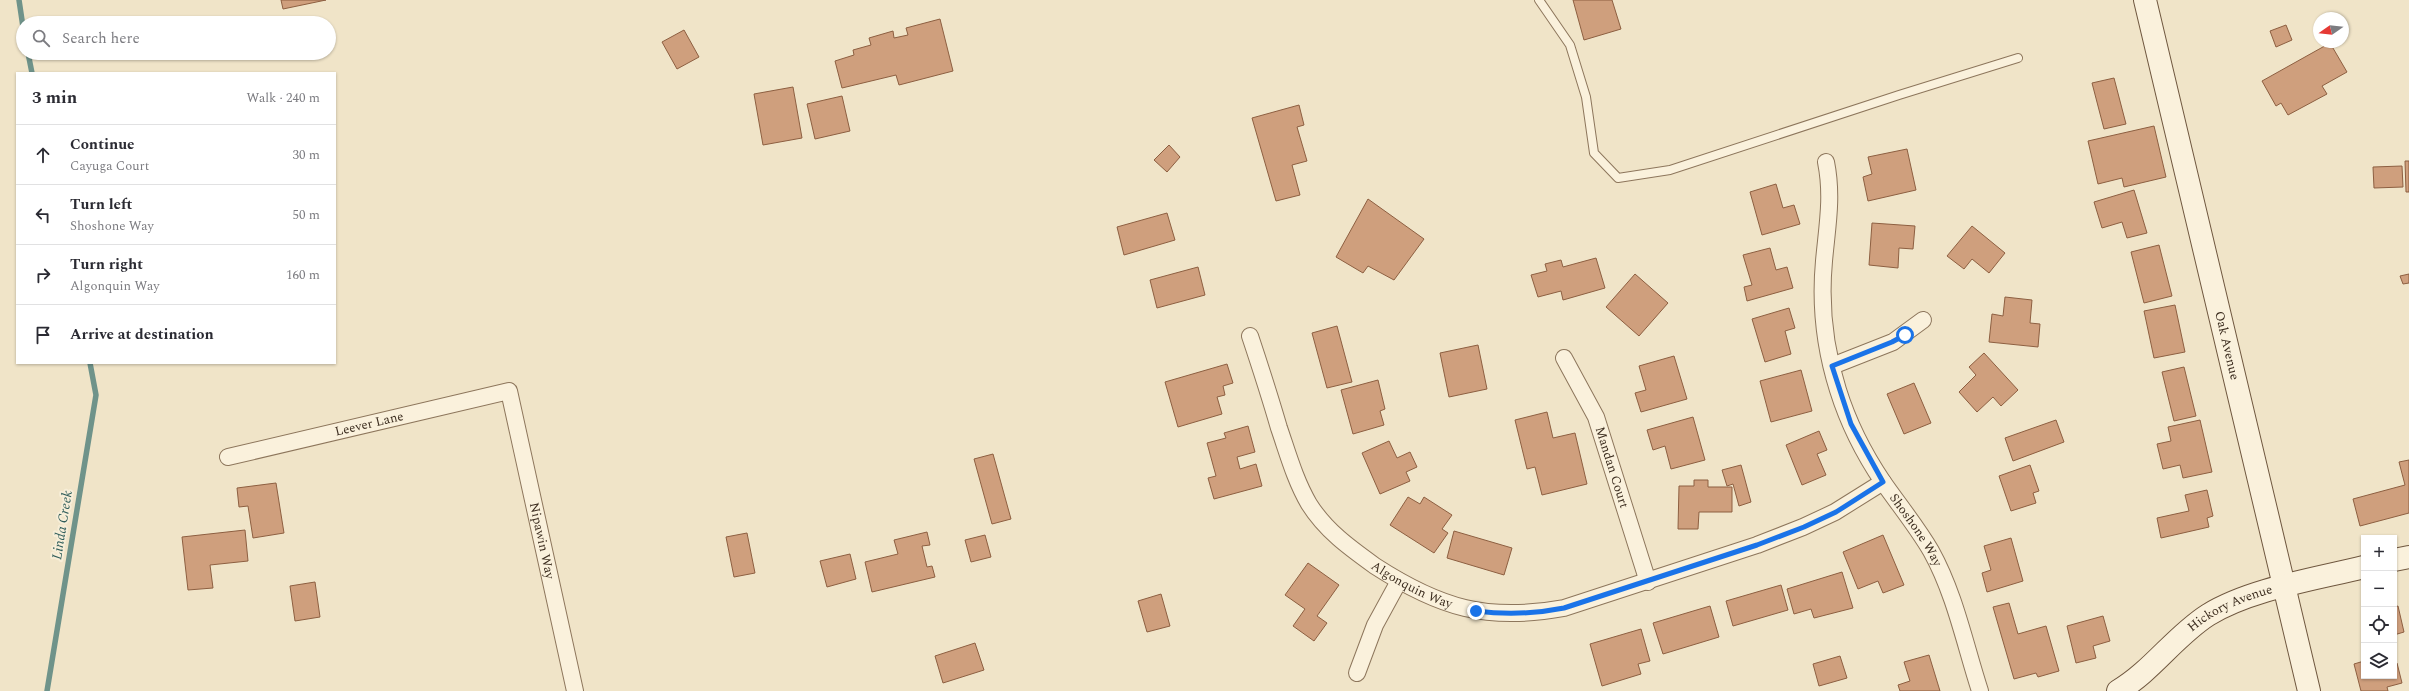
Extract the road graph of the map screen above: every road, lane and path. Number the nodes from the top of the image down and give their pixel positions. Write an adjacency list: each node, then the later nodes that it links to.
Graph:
1 (1538, 0): 3 (lane)
2 (2144, 0): 17 (main road, Oak Avenue)
3 (2018, 58)
4 (1826, 162): 8 (street, Shoshone Way)
5 (1922, 320): 8 (street)
6 (1250, 336): 15 (street, Algonquin Way)
7 (1564, 358): 16 (street, Mandan Court)
8 (1832, 366): 11 (street, Shoshone Way)
9 (509, 391): 10 (street, Leever Lane); 19 (street, Nipawin Way)
10 (228, 457)
11 (1883, 482): 16 (street, Algonquin Way); 20 (street, Shoshone Way)
12 (2409, 557): 13 (main road)
13 (2397, 559)
14 (2361, 568): 17 (main road, Hickory Avenue)
15 (1399, 581): 16 (street, Algonquin Way); 18 (street)
16 (1648, 582)
17 (2285, 586): 21 (main road, Hickory Avenue); 22 (main road, Oak Avenue)
18 (1357, 673)
19 (575, 691)
20 (1980, 691)
21 (2118, 691)
22 (2309, 691)

